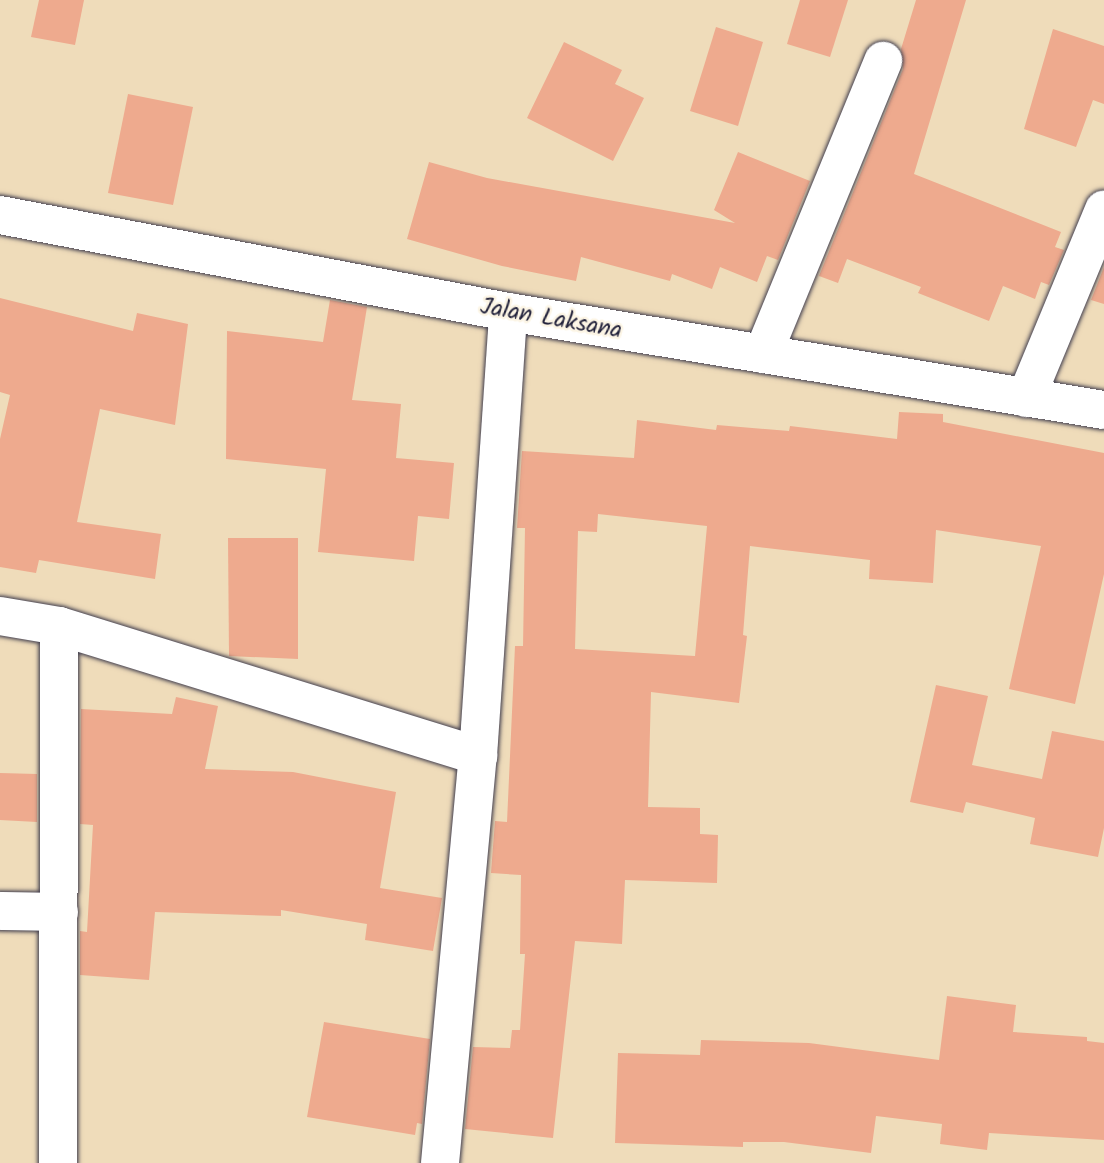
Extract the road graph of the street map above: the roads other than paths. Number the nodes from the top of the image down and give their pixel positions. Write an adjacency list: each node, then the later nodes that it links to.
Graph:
1 (883, 61): 5 (street)
2 (1104, 210): 6 (street)
3 (0, 215): 4 (street, Jalan Laksana)
4 (508, 312): 5 (street, Jalan Laksana); 10 (street)
5 (763, 354): 6 (street, Jalan Laksana)
6 (1026, 398): 7 (street, Jalan Laksana)
7 (1104, 410)
8 (0, 617): 9 (street)
9 (59, 626): 10 (street); 12 (street)
10 (478, 756): 14 (street)
11 (0, 911): 12 (street)
12 (59, 912): 13 (street)
13 (58, 1163)
14 (440, 1163)

